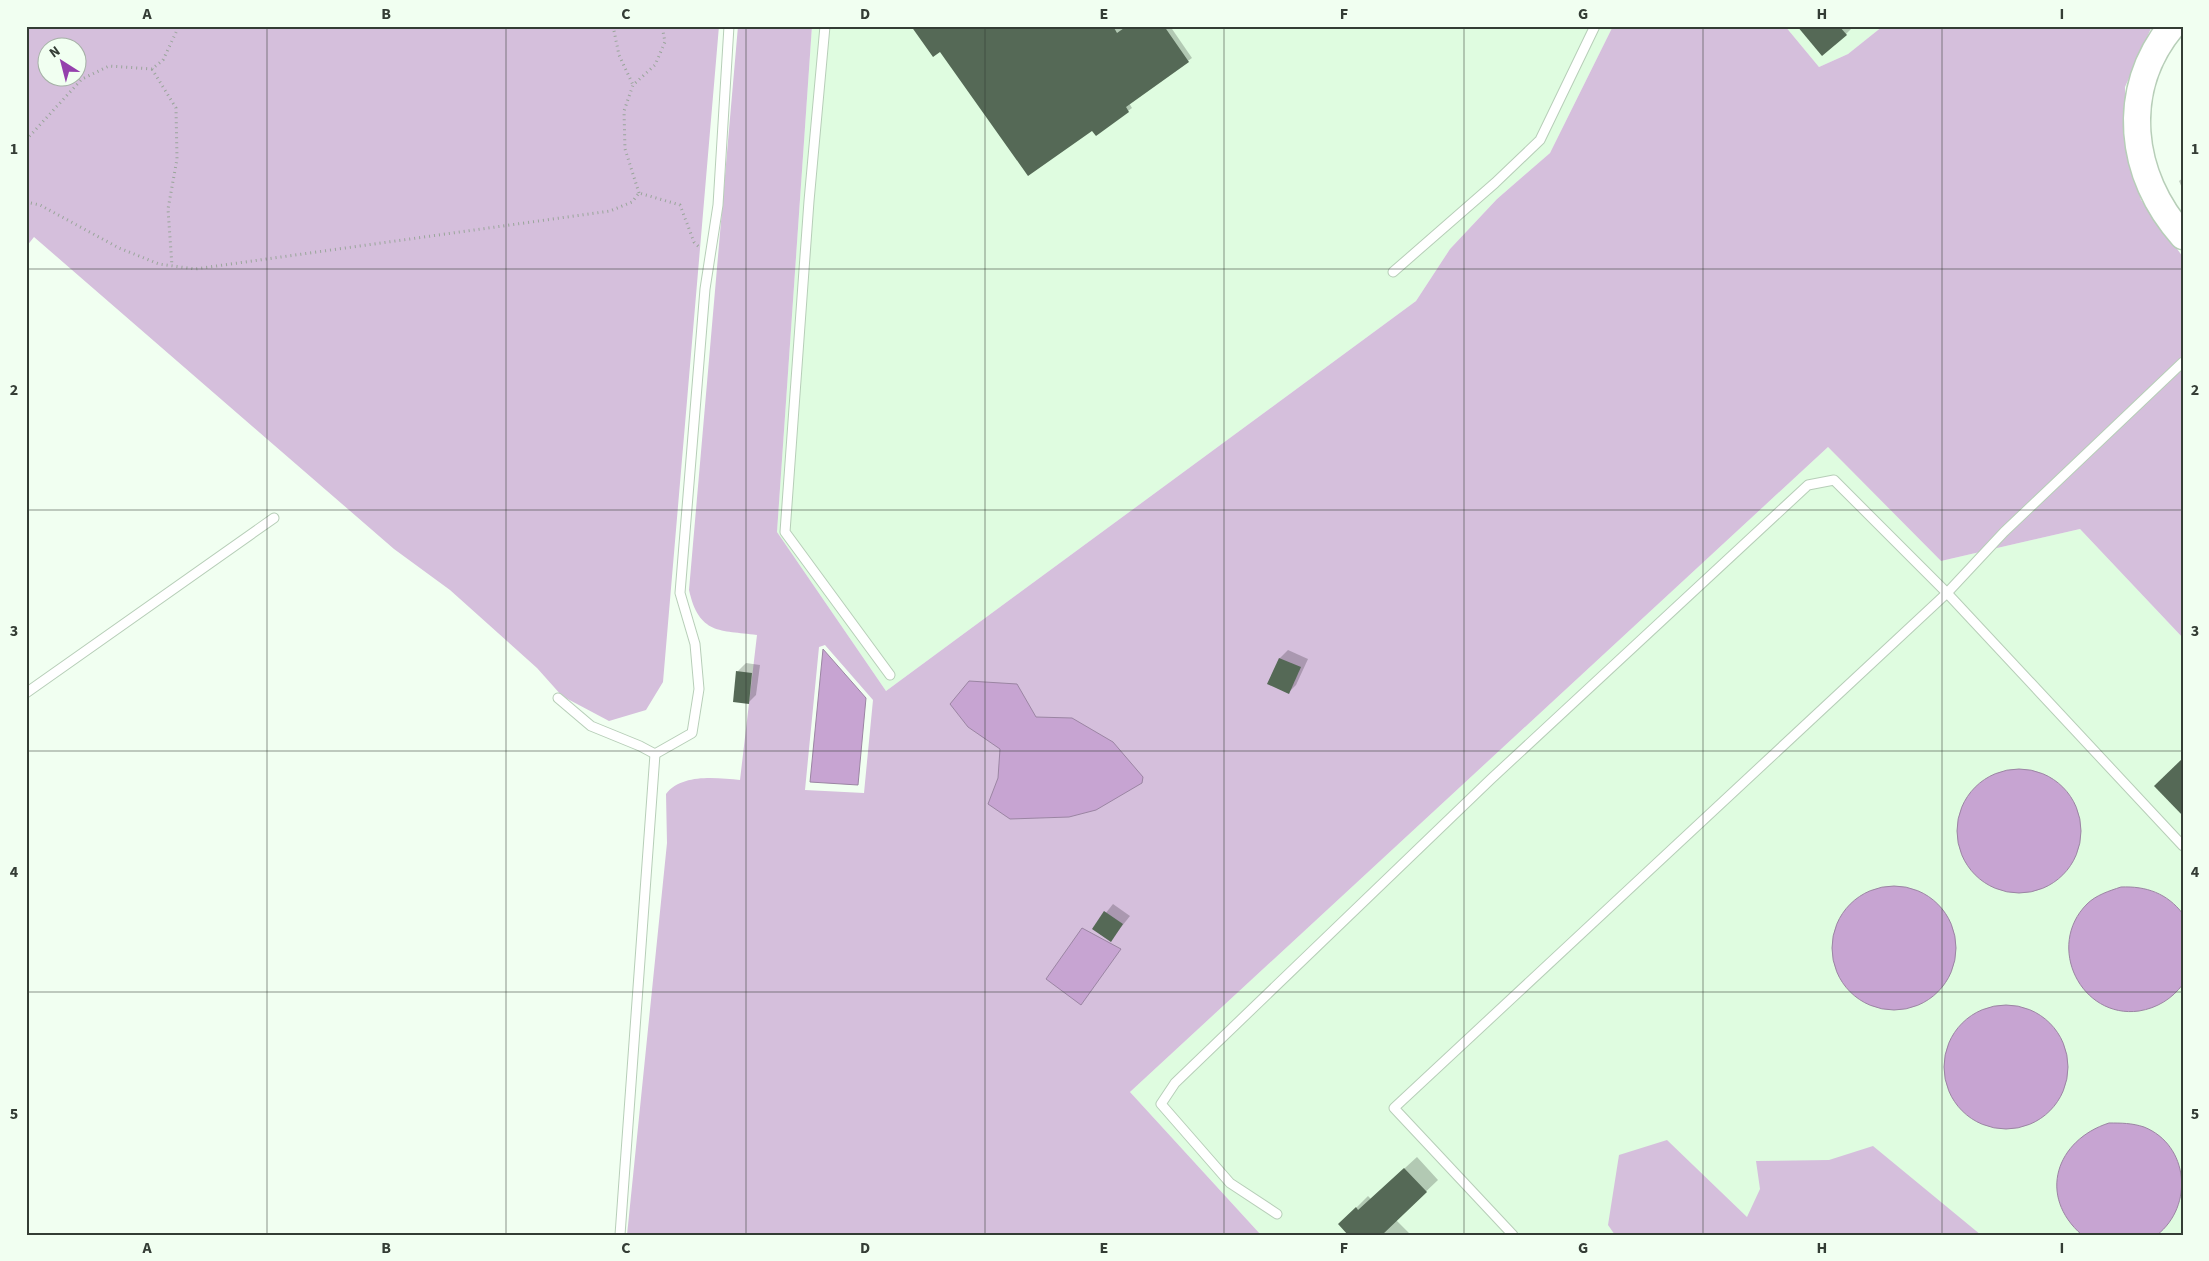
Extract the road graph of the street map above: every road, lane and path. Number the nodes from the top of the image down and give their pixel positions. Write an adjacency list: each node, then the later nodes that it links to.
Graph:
1 (179, 26): 8 (path)
2 (613, 26): 9 (path)
3 (662, 26): 9 (path)
4 (730, 26): 14 (lane)
5 (825, 26): 20 (lane)
6 (1595, 26): 16 (lane)
7 (2172, 26): 13 (street)
8 (152, 69): 10 (path); 15 (path)
9 (633, 85): 11 (path)
10 (26, 140)
11 (639, 193): 14 (path); 15 (path)
12 (26, 202): 15 (path)
13 (2183, 236)
14 (710, 256): 23 (lane)
15 (172, 266)
16 (1393, 272)
17 (2183, 362): 19 (lane)
18 (274, 518): 21 (lane)
19 (1947, 593): 24 (lane); 25 (lane); 27 (lane)
20 (890, 676)
21 (26, 693)
22 (558, 698): 23 (lane)
23 (655, 754): 26 (lane)
24 (2183, 846)
25 (1277, 1214)
26 (620, 1235)
27 (1513, 1235)

